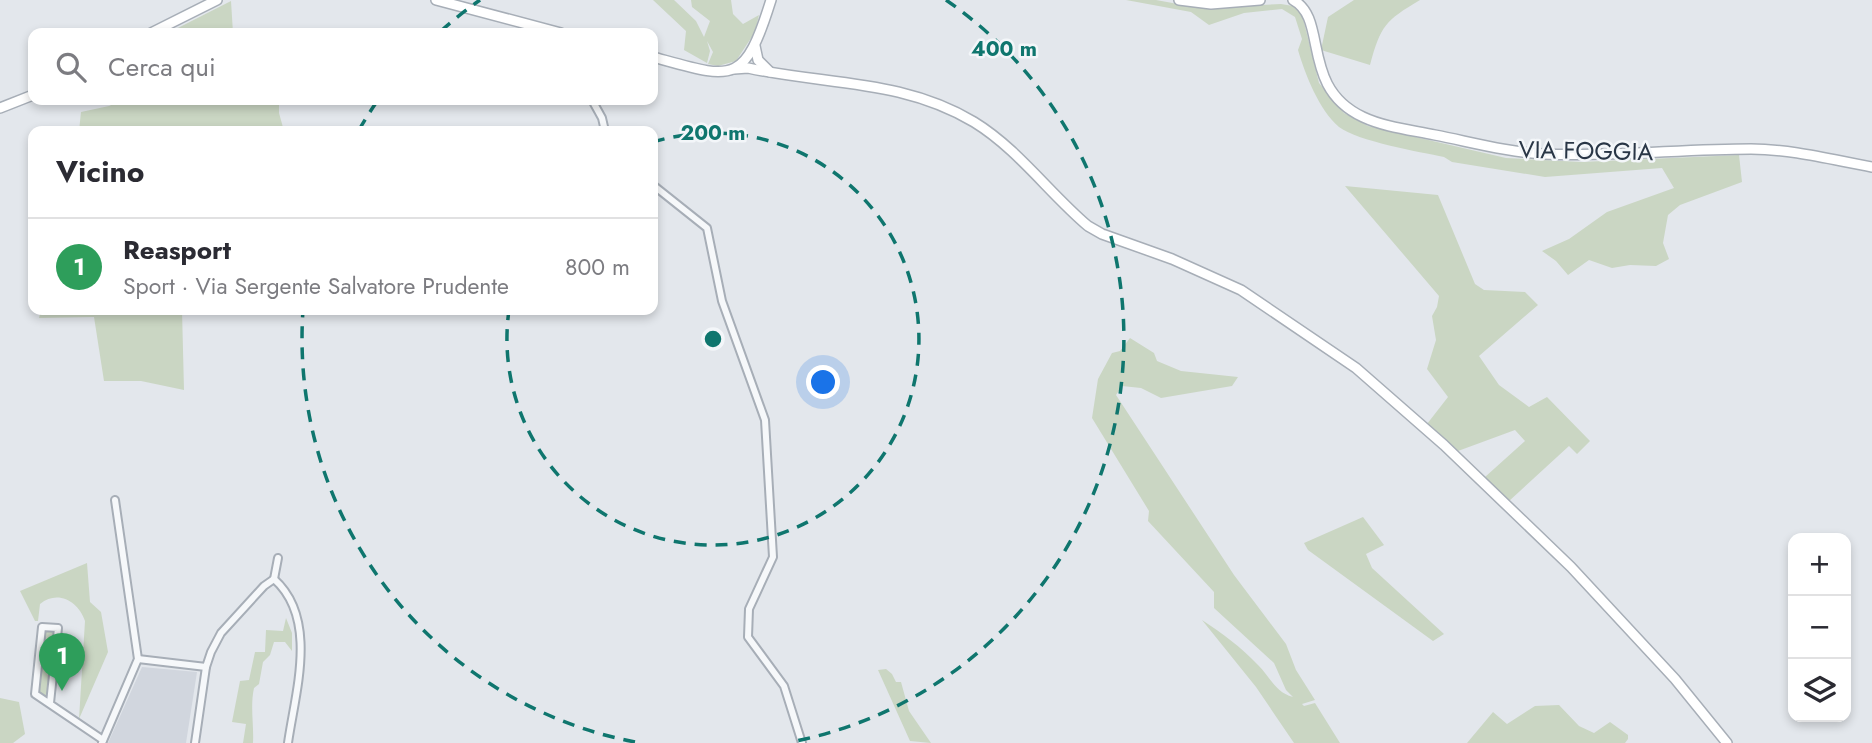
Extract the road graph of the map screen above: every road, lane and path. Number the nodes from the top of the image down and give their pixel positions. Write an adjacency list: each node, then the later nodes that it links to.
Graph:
1 (217, 0): 7 (street)
2 (436, 0): 8 (street)
3 (771, 0): 9 (street)
4 (1179, 0): 5 (street)
5 (1260, 0)
6 (1293, 0): 20 (street, VIA FOGGIA)
7 (161, 28)
8 (525, 28)
9 (755, 46): 11 (street); 12 (street)
10 (658, 58): 13 (street)
11 (748, 58): 12 (street); 13 (street); 14 (street)
12 (759, 61): 15 (street)
13 (734, 69): 14 (street)
14 (752, 69): 15 (street)
15 (770, 72): 32 (street)
16 (28, 97): 18 (street)
17 (595, 105): 19 (street)
18 (4, 107)
19 (604, 126)
20 (1872, 167)
21 (658, 189): 31 (street)
22 (115, 499): 25 (street)
23 (278, 558): 24 (street)
24 (274, 579): 26 (street); 30 (street)
25 (138, 659): 26 (street); 28 (street)
26 (206, 667): 29 (street)
27 (50, 704): 27 (street); 28 (street)
28 (102, 742)
29 (195, 743)
30 (288, 743)
31 (802, 743)
32 (1727, 743)

